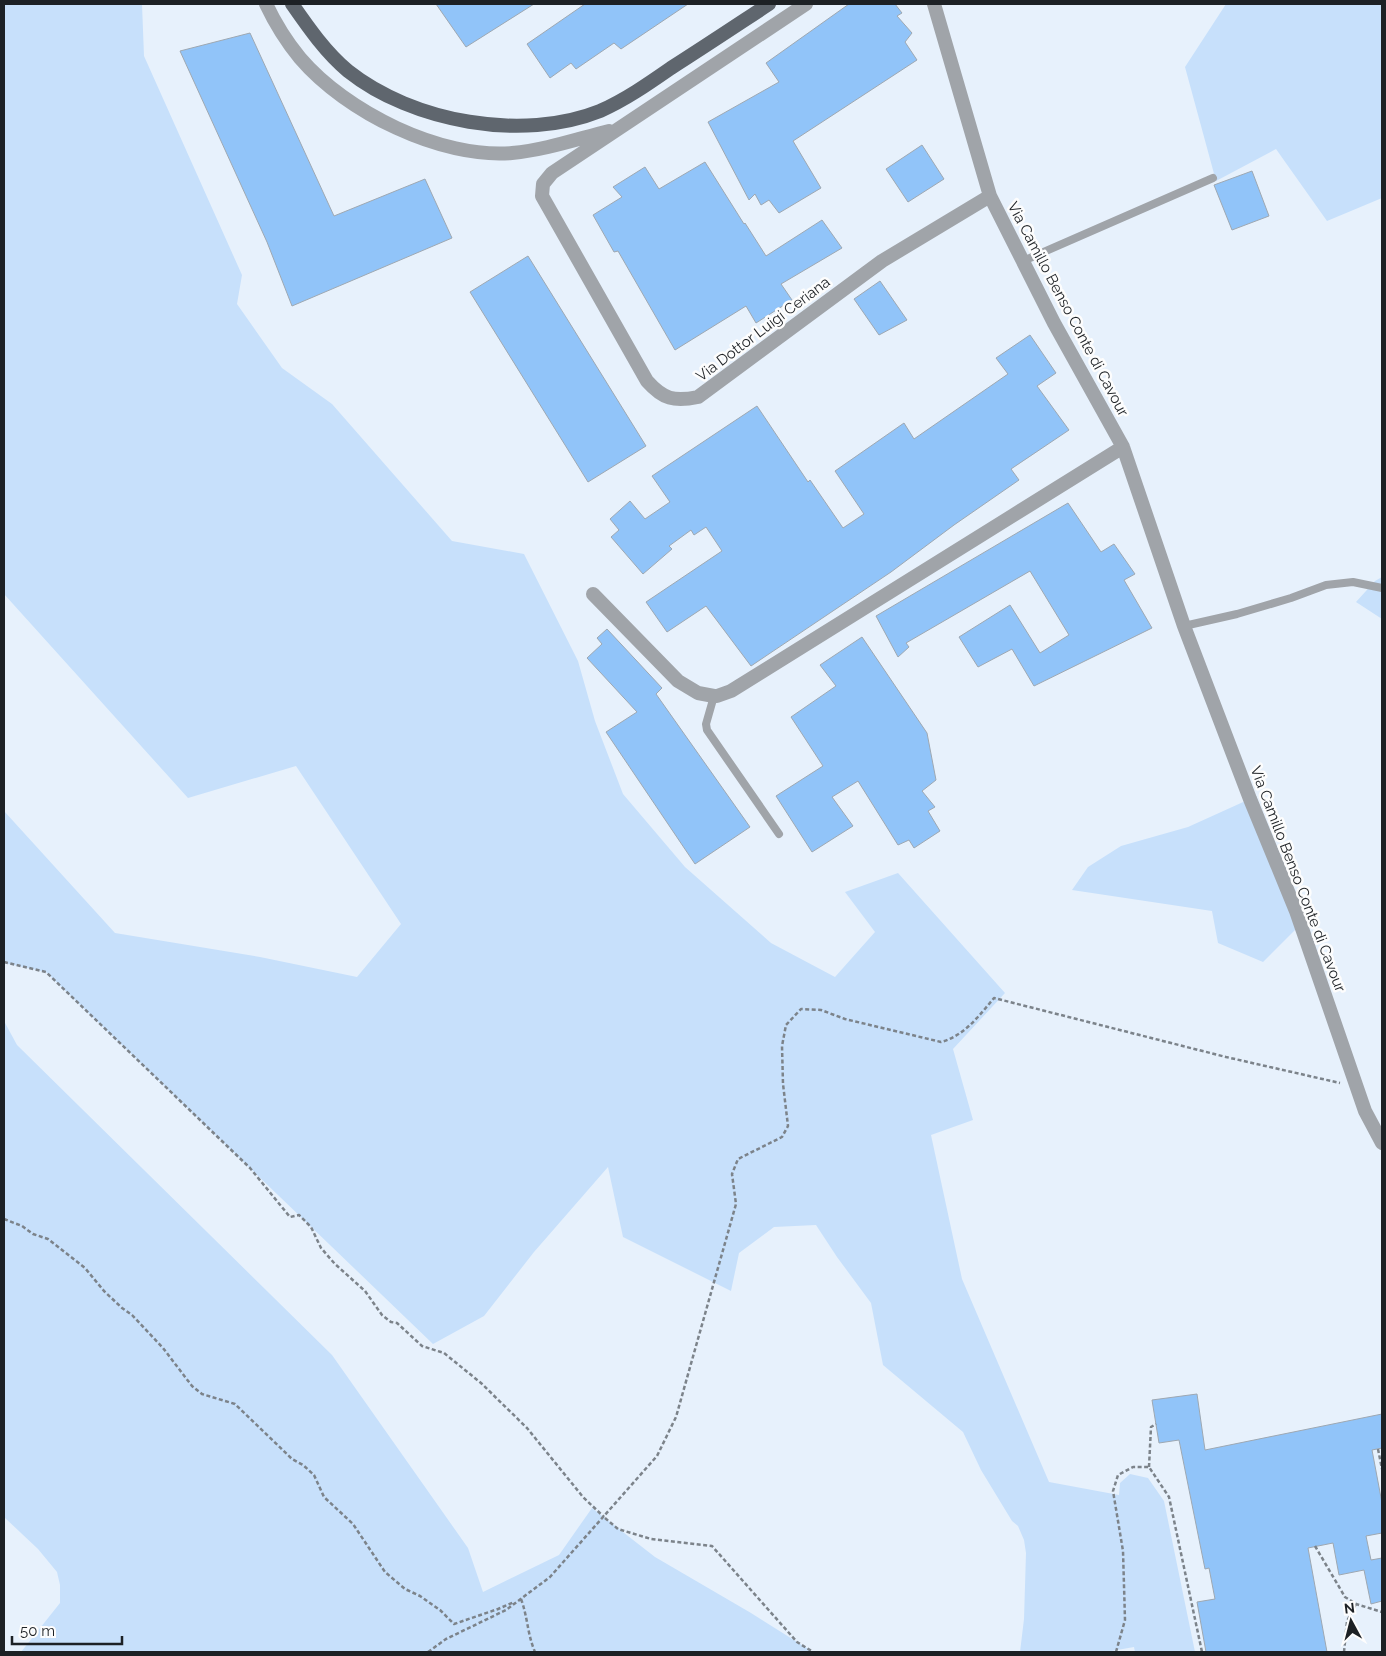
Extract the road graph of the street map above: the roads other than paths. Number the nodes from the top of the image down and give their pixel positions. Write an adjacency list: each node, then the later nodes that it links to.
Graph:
1 (266, 4): 6 (street, Via Dottor Luigi Ceriana)
2 (292, 4): 3 (main road)
3 (769, 4)
4 (806, 4): 6 (street, Via Dottor Luigi Ceriana)
5 (935, 4): 8 (street, Via Camillo Benso Conte di Cavour)
6 (621, 127): 8 (street, Via Dottor Luigi Ceriana)
7 (1213, 178): 9 (lane)
8 (990, 196): 9 (street, Via Camillo Benso Conte di Cavour)
9 (1023, 261): 10 (street, Via Camillo Benso Conte di Cavour)
10 (1123, 448): 13 (street, Via Camillo Benso Conte di Cavour); 14 (street)
11 (1382, 588): 13 (lane)
12 (593, 594): 14 (street)
13 (1184, 626): 16 (street, Via Camillo Benso Conte di Cavour)
14 (714, 696): 15 (lane)
15 (779, 834)
16 (1382, 1143)

